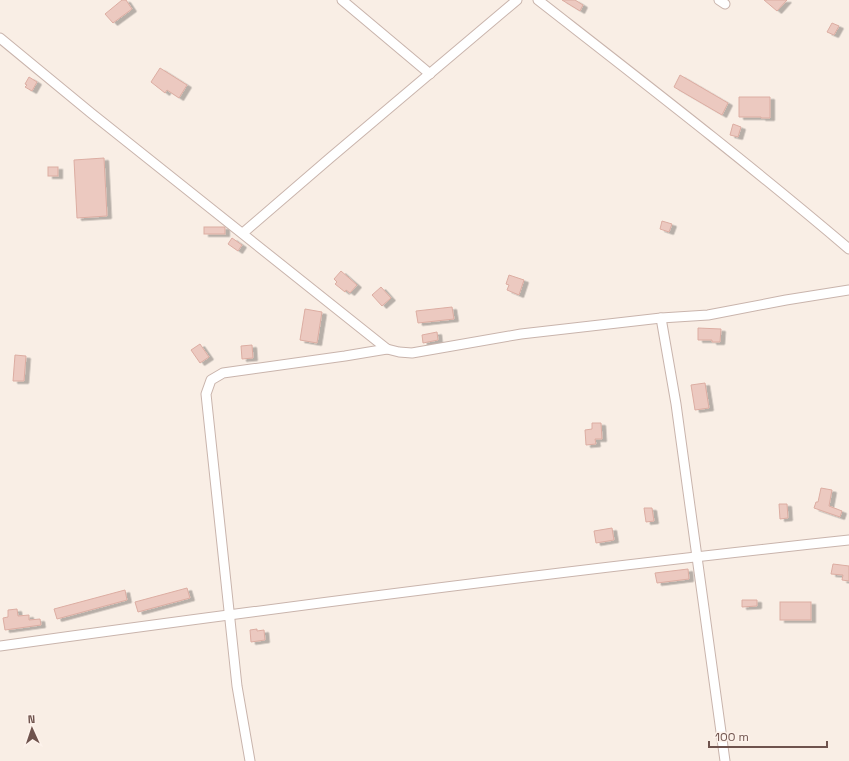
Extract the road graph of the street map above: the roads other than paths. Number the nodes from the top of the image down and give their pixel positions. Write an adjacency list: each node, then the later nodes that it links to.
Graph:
1 (342, 0): 5 (street)
2 (517, 0): 5 (street)
3 (538, 0): 7 (street)
4 (0, 38): 6 (street)
5 (430, 74): 6 (street)
6 (243, 233): 10 (street)
7 (849, 249)
8 (849, 290): 9 (street)
9 (662, 318): 10 (street); 12 (street)
10 (387, 349): 13 (street)
11 (849, 540): 12 (street)
12 (697, 556): 13 (street); 16 (street)
13 (230, 615): 14 (street); 15 (street)
14 (0, 646)
15 (250, 761)
16 (724, 761)

